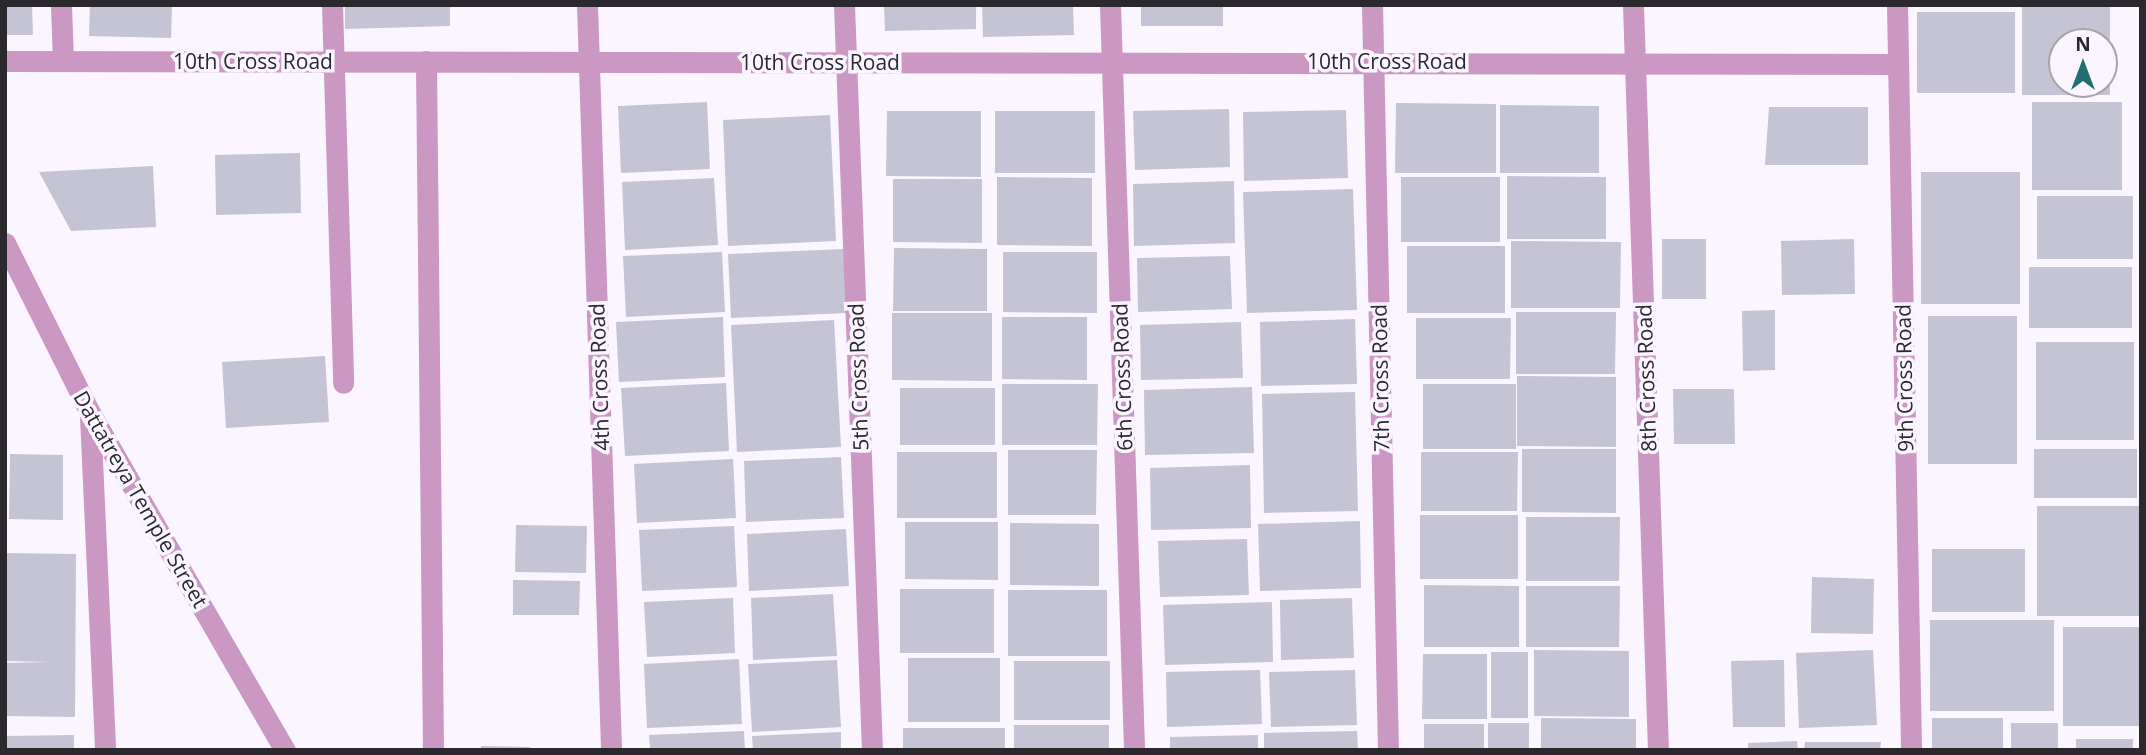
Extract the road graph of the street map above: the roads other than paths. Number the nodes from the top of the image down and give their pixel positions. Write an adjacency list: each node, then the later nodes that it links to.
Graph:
1 (61, 5): 10 (street)
2 (332, 5): 11 (street)
3 (587, 5): 13 (street, 4th Cross Road)
4 (844, 5): 17 (street, 5th Cross Road)
5 (1110, 5): 14 (street, 6th Cross Road)
6 (1372, 5): 15 (street, 7th Cross Road)
7 (1633, 5): 16 (street, 8th Cross Road)
8 (1897, 5): 18 (street, 9th Cross Road)
9 (5, 61): 10 (street, 10th Cross Road)
10 (63, 61): 11 (street, 10th Cross Road)
11 (334, 61): 12 (street, 10th Cross Road); 20 (street)
12 (426, 61): 13 (street, 10th Cross Road); 24 (street)
13 (589, 61): 17 (street, 10th Cross Road); 25 (street, 4th Cross Road)
14 (1112, 61): 15 (street, 10th Cross Road); 17 (street, 10th Cross Road); 27 (street, 6th Cross Road)
15 (1373, 61): 16 (street, 10th Cross Road); 28 (street, 7th Cross Road)
16 (1635, 61): 18 (street, 10th Cross Road); 29 (street, 8th Cross Road)
17 (846, 62): 26 (street, 5th Cross Road)
18 (1898, 64): 30 (street, 9th Cross Road)
19 (5, 243): 21 (street, Dattatreya Temple Street)
20 (343, 383)
21 (89, 411): 22 (street); 23 (street, Dattatreya Temple Street)
22 (104, 750)
23 (285, 750)
24 (433, 750)
25 (611, 750)
26 (872, 750)
27 (1134, 750)
28 (1388, 750)
29 (1658, 750)
30 (1910, 750)

